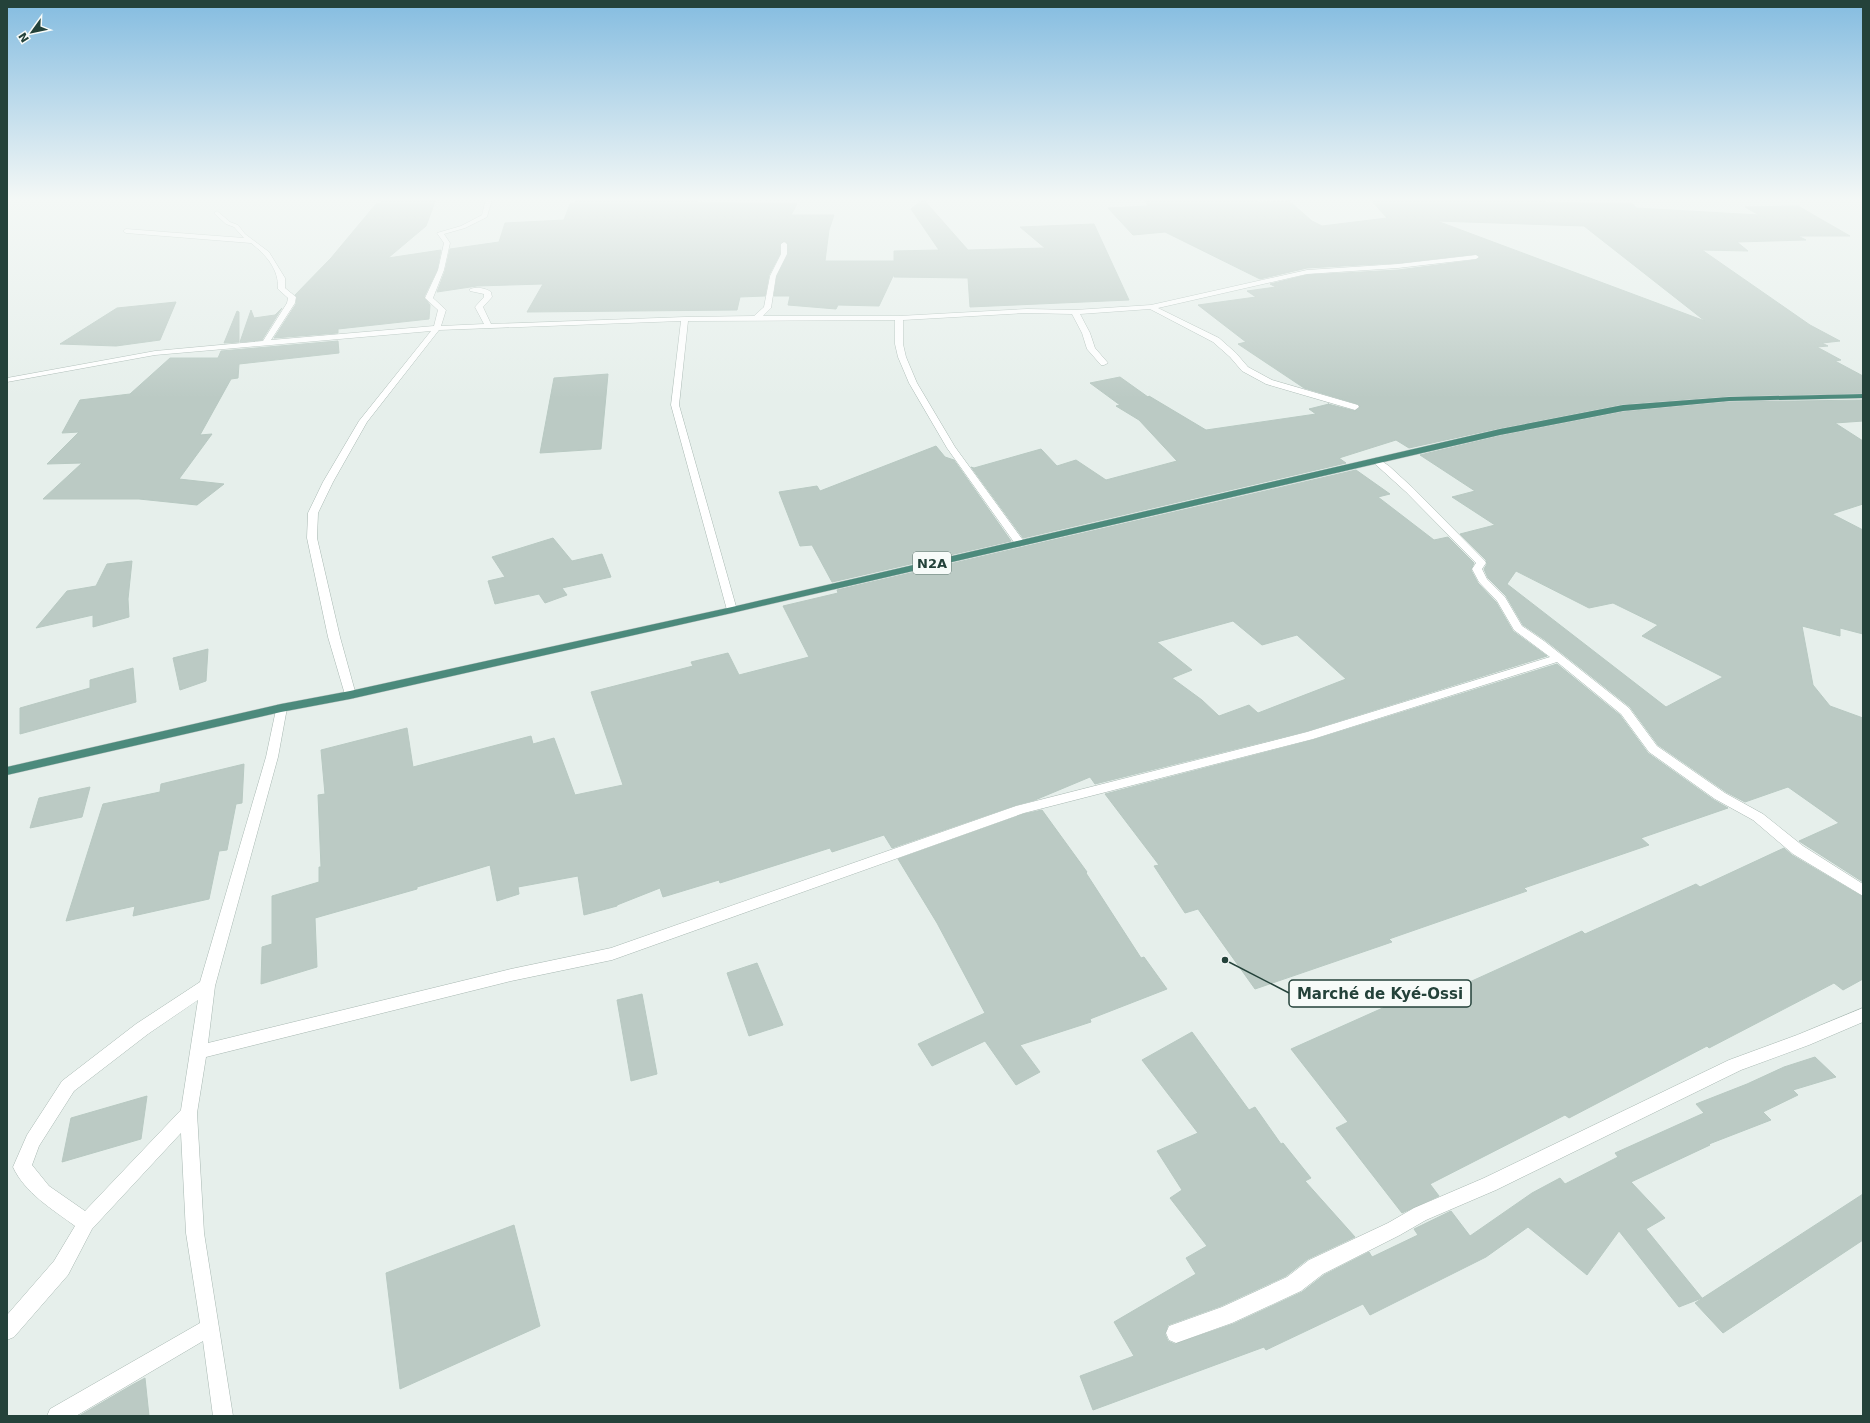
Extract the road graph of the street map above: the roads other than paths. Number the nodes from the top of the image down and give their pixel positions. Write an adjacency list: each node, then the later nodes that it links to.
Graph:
1 (274, 265): 13 (street)
2 (442, 265): 12 (street)
3 (778, 265): 8 (street)
4 (1403, 265): 6 (street)
5 (472, 290): 11 (street)
6 (1151, 307): 7 (street); 17 (street)
7 (1075, 312): 9 (street); 14 (street)
8 (757, 318): 9 (street); 10 (street)
9 (899, 318): 19 (street)
10 (685, 319): 11 (street); 20 (street)
11 (488, 326): 12 (street)
12 (437, 328): 13 (street); 22 (street)
13 (266, 343): 15 (street)
14 (1104, 363)
15 (7, 380)
16 (1863, 396): 18 (highway, N2A)
17 (1355, 407)
18 (1377, 461): 19 (highway, N2A); 21 (street)
19 (1020, 543): 20 (highway, N2A)
20 (732, 610): 22 (highway, N2A)
21 (1557, 658): 25 (street); 28 (street)
22 (350, 695): 23 (highway, N2A)
23 (281, 708): 24 (highway, N2A); 26 (street)
24 (7, 771)
25 (1863, 891)
26 (208, 986): 28 (street); 30 (street)
27 (1863, 1014): 33 (street)
28 (199, 1052): 29 (street)
29 (188, 1113): 30 (street); 31 (street)
30 (86, 1223): 32 (street)
31 (210, 1328): 34 (street); 35 (street)
32 (7, 1330)
33 (1176, 1333)
34 (57, 1416)
35 (223, 1416)

